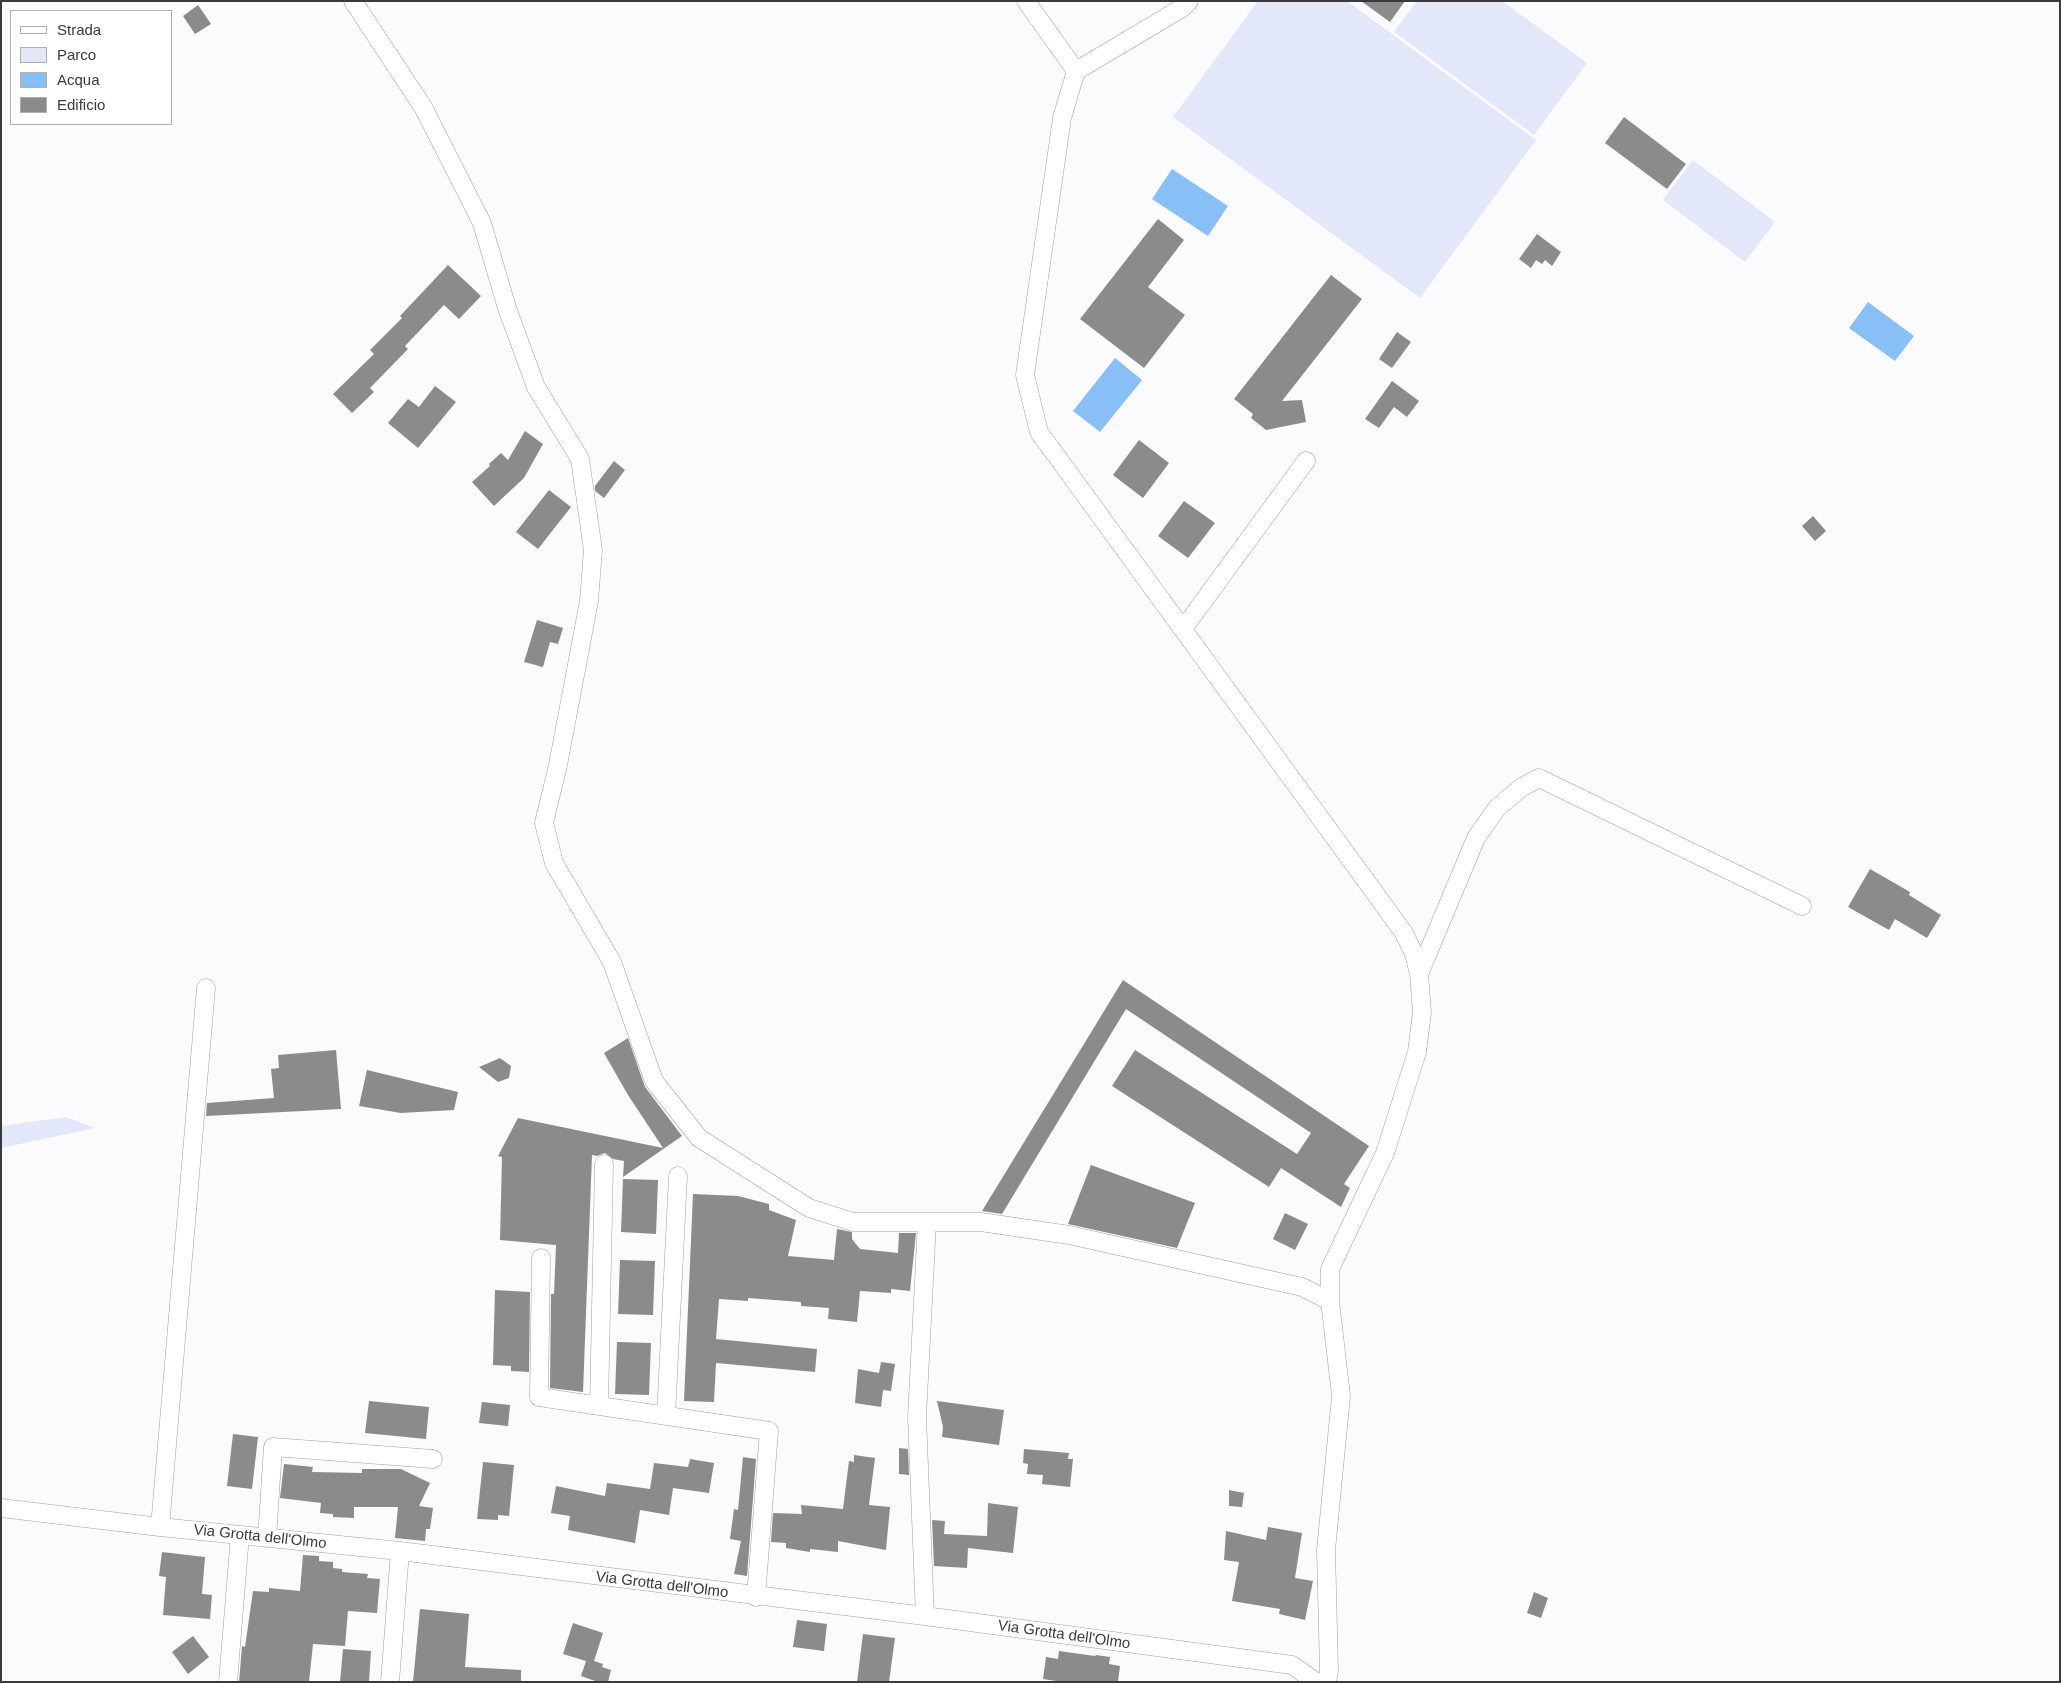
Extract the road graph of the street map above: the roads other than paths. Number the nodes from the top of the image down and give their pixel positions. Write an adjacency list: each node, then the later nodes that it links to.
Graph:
1 (353, 1): 12 (street)
2 (1026, 1): 4 (street)
3 (1189, 1): 4 (street)
4 (1076, 71): 6 (street)
5 (1306, 461): 6 (street)
6 (1183, 629): 8 (street)
7 (1802, 906): 8 (street)
8 (1419, 974): 14 (street)
9 (206, 988): 19 (street)
10 (604, 1164): 15 (street)
11 (678, 1176): 16 (street)
12 (927, 1222): 14 (street); 24 (street)
13 (541, 1258): 15 (street)
14 (1330, 1301): 28 (street)
15 (599, 1406): 16 (street)
16 (666, 1416): 23 (street)
17 (433, 1459): 21 (street)
18 (1, 1508): 19 (street, Via Grotta dell'Olmo)
19 (160, 1527): 20 (street, Via Grotta dell'Olmo)
20 (240, 1535): 21 (street, Via Grotta dell'Olmo); 25 (street)
21 (268, 1538): 22 (street, Via Grotta dell'Olmo)
22 (400, 1552): 23 (street, Via Grotta dell'Olmo); 26 (street)
23 (756, 1596): 24 (street, Via Grotta dell'Olmo)
24 (925, 1616): 27 (street, Via Grotta dell'Olmo)
25 (228, 1682)
26 (390, 1682)
27 (1316, 1682)
28 (1326, 1682)

